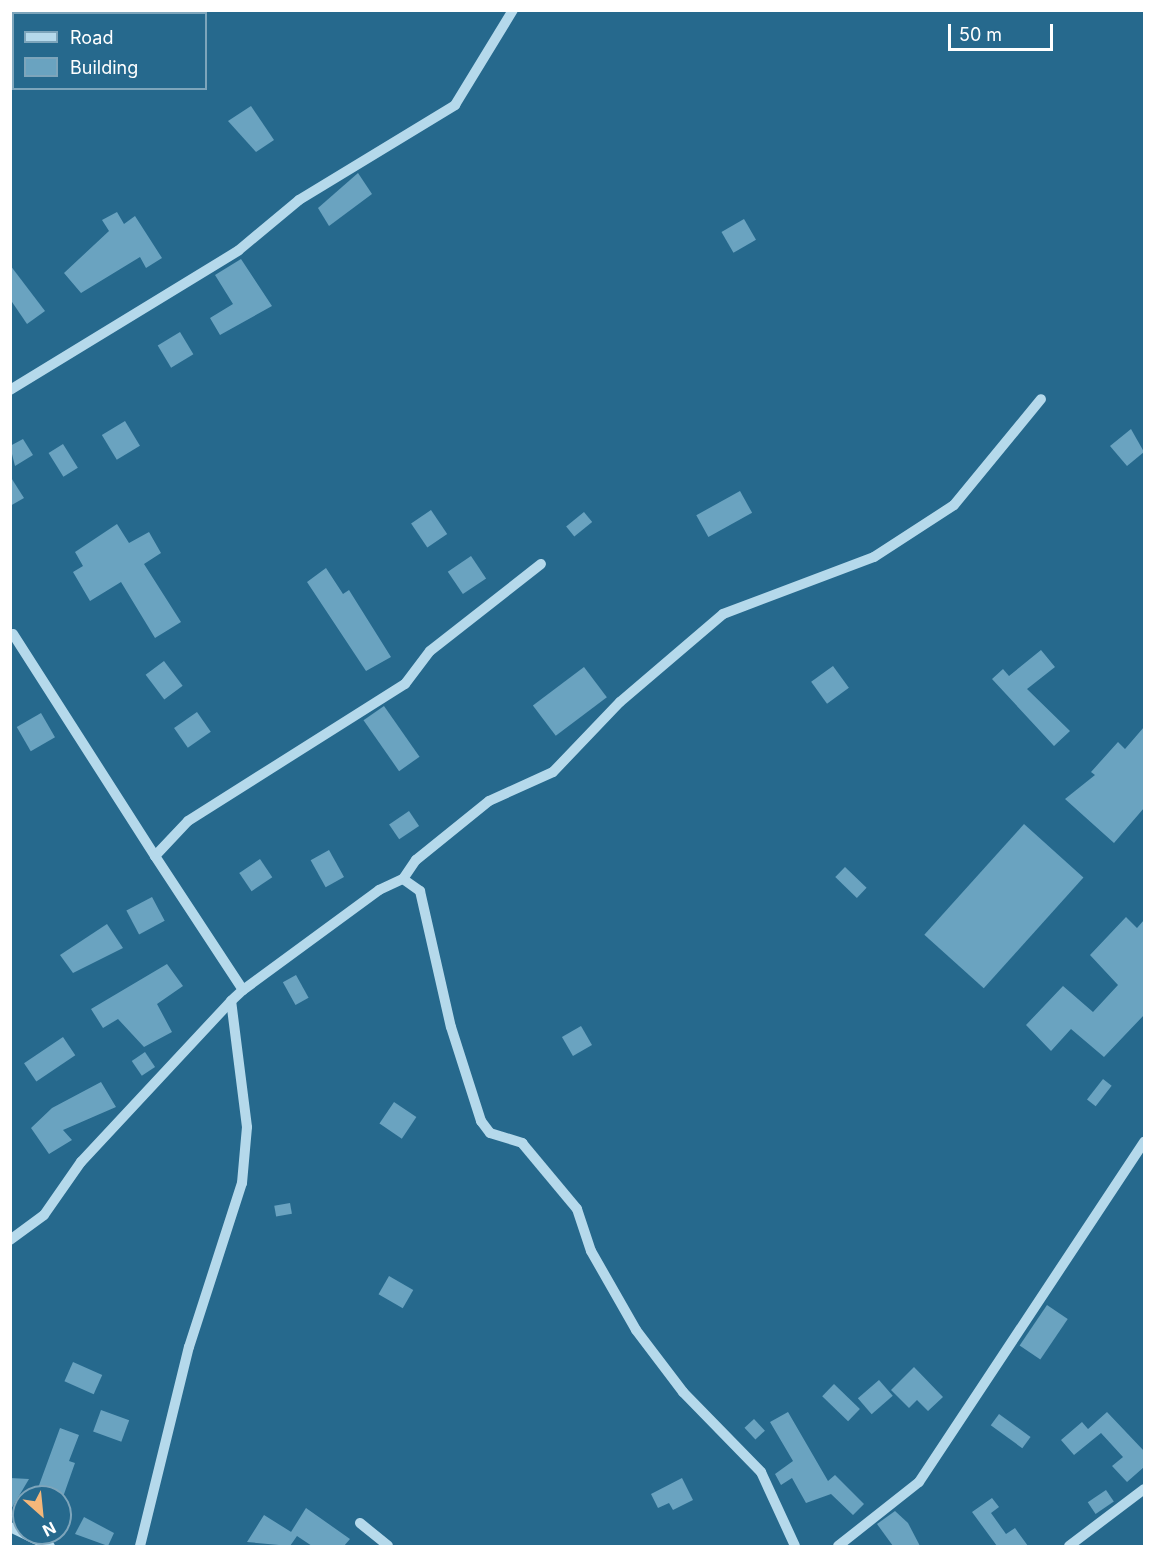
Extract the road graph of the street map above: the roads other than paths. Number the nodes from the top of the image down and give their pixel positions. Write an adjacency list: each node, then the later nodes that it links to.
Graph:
1 (513, 10): 2 (street)
2 (10, 390)
3 (1041, 399): 7 (street)
4 (542, 564): 6 (street)
5 (12, 634): 6 (street)
6 (155, 856): 8 (street)
7 (403, 879): 8 (street); 18 (street)
8 (243, 990): 9 (street)
9 (231, 1000): 11 (street); 16 (street)
10 (1144, 1142): 19 (street)
11 (10, 1240)
12 (1144, 1489): 20 (street)
13 (360, 1523): 17 (street)
14 (10, 1527): 15 (street)
15 (50, 1546)
16 (140, 1546)
17 (388, 1546)
18 (795, 1546)
19 (838, 1546)
20 (1069, 1546)

